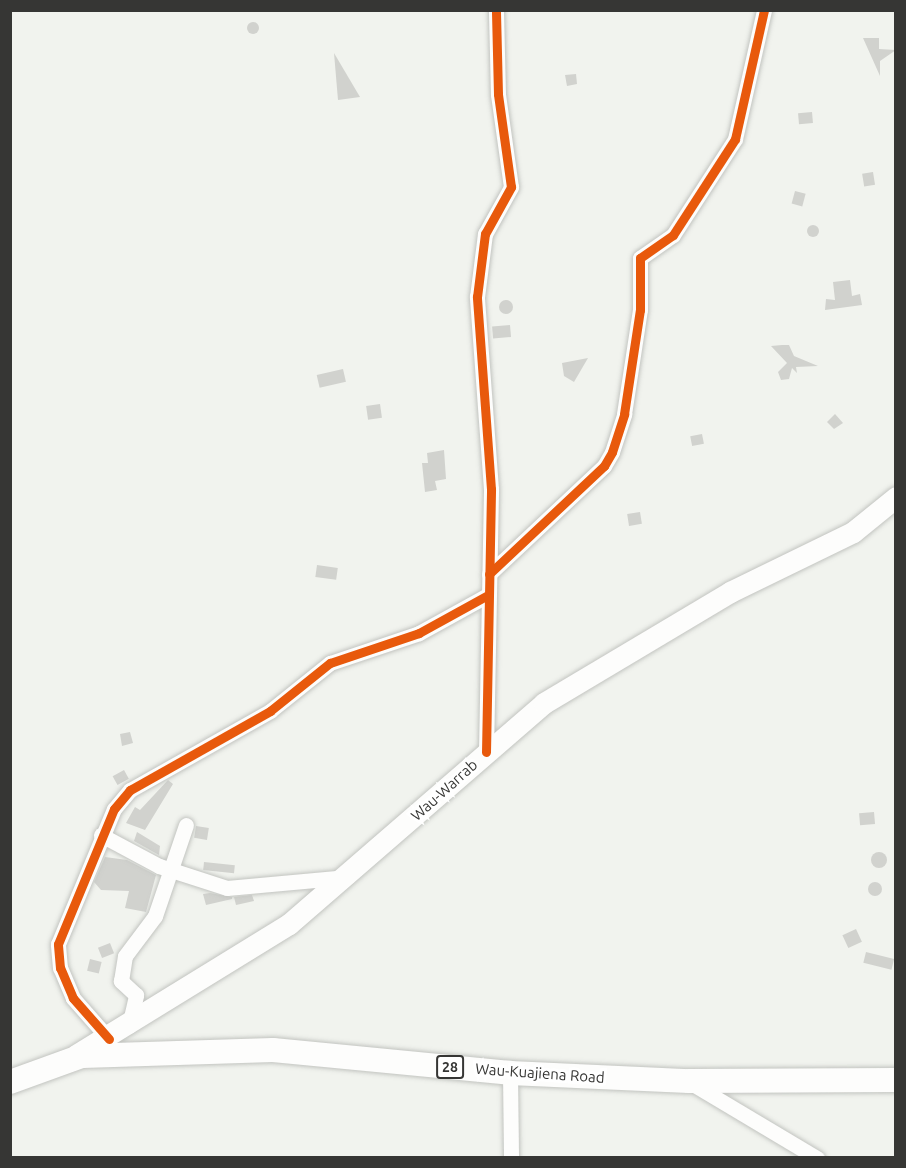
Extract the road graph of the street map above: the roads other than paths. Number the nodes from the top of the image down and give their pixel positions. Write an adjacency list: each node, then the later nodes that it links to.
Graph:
1 (496, 10): 4 (street)
2 (764, 10): 4 (street)
3 (896, 496): 6 (main road, Wau-Warrab)
4 (489, 574): 5 (street)
5 (486, 596): 6 (street); 8 (street)
6 (486, 752): 10 (main road, Wau-Warrab)
7 (186, 825): 9 (street)
8 (101, 835): 9 (street); 12 (street)
9 (167, 869): 10 (street); 11 (street)
10 (347, 877): 11 (main road, Wau-Warrab)
11 (128, 1028): 12 (main road, Wau-Warrab)
12 (110, 1039): 13 (main road, Wau-Warrab)
13 (62, 1062): 14 (main road, Wau-Kuajiena Road / 28); 17 (main road, Wau-Kuajiena Road / 28)
14 (510, 1072): 16 (main road, Wau-Kuajiena Road / 28); 18 (street)
15 (896, 1080): 16 (main road, Wau-Kuajiena Road / 28)
16 (689, 1081): 19 (street)
17 (10, 1082)
18 (511, 1158)
19 (817, 1158)

